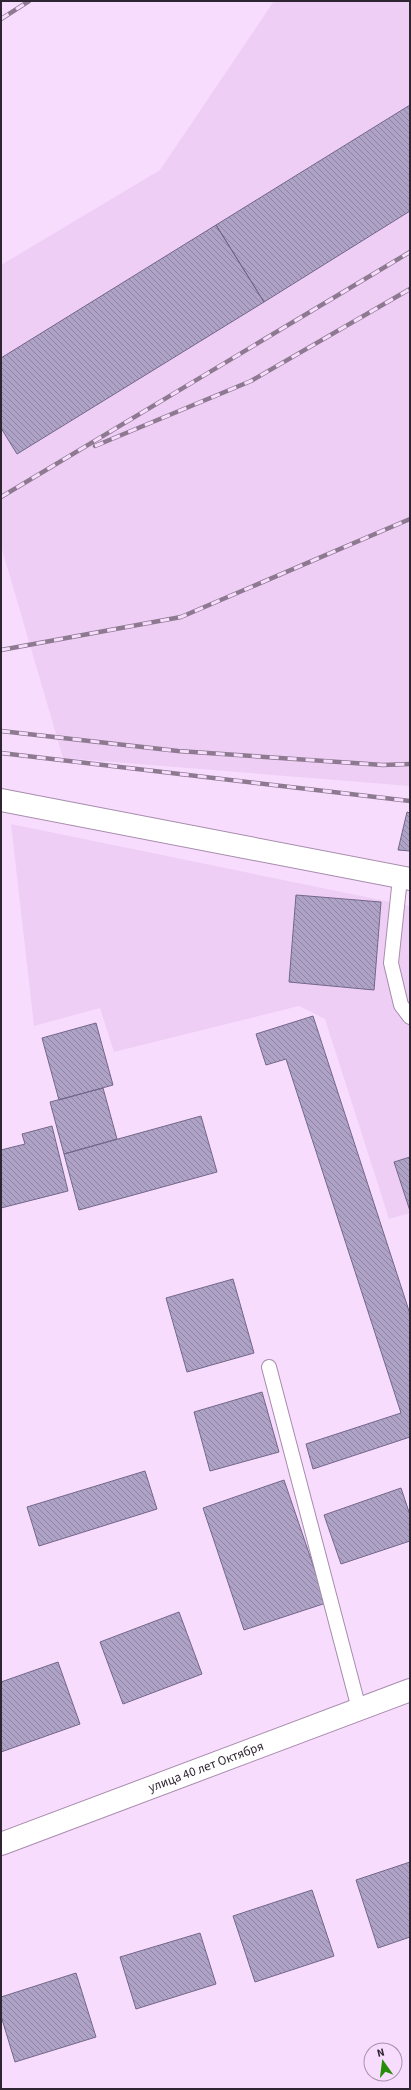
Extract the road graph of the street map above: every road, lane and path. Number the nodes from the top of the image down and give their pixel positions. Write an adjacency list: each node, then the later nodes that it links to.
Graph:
1 (1, 800): 2 (main road)
2 (405, 879): 3 (lane)
3 (410, 1018)
4 (270, 1367): 6 (lane)
5 (410, 1690): 6 (main road, улица 40 лет Октября)
6 (359, 1709): 7 (main road, улица 40 лет Октября)
7 (1, 1844)

